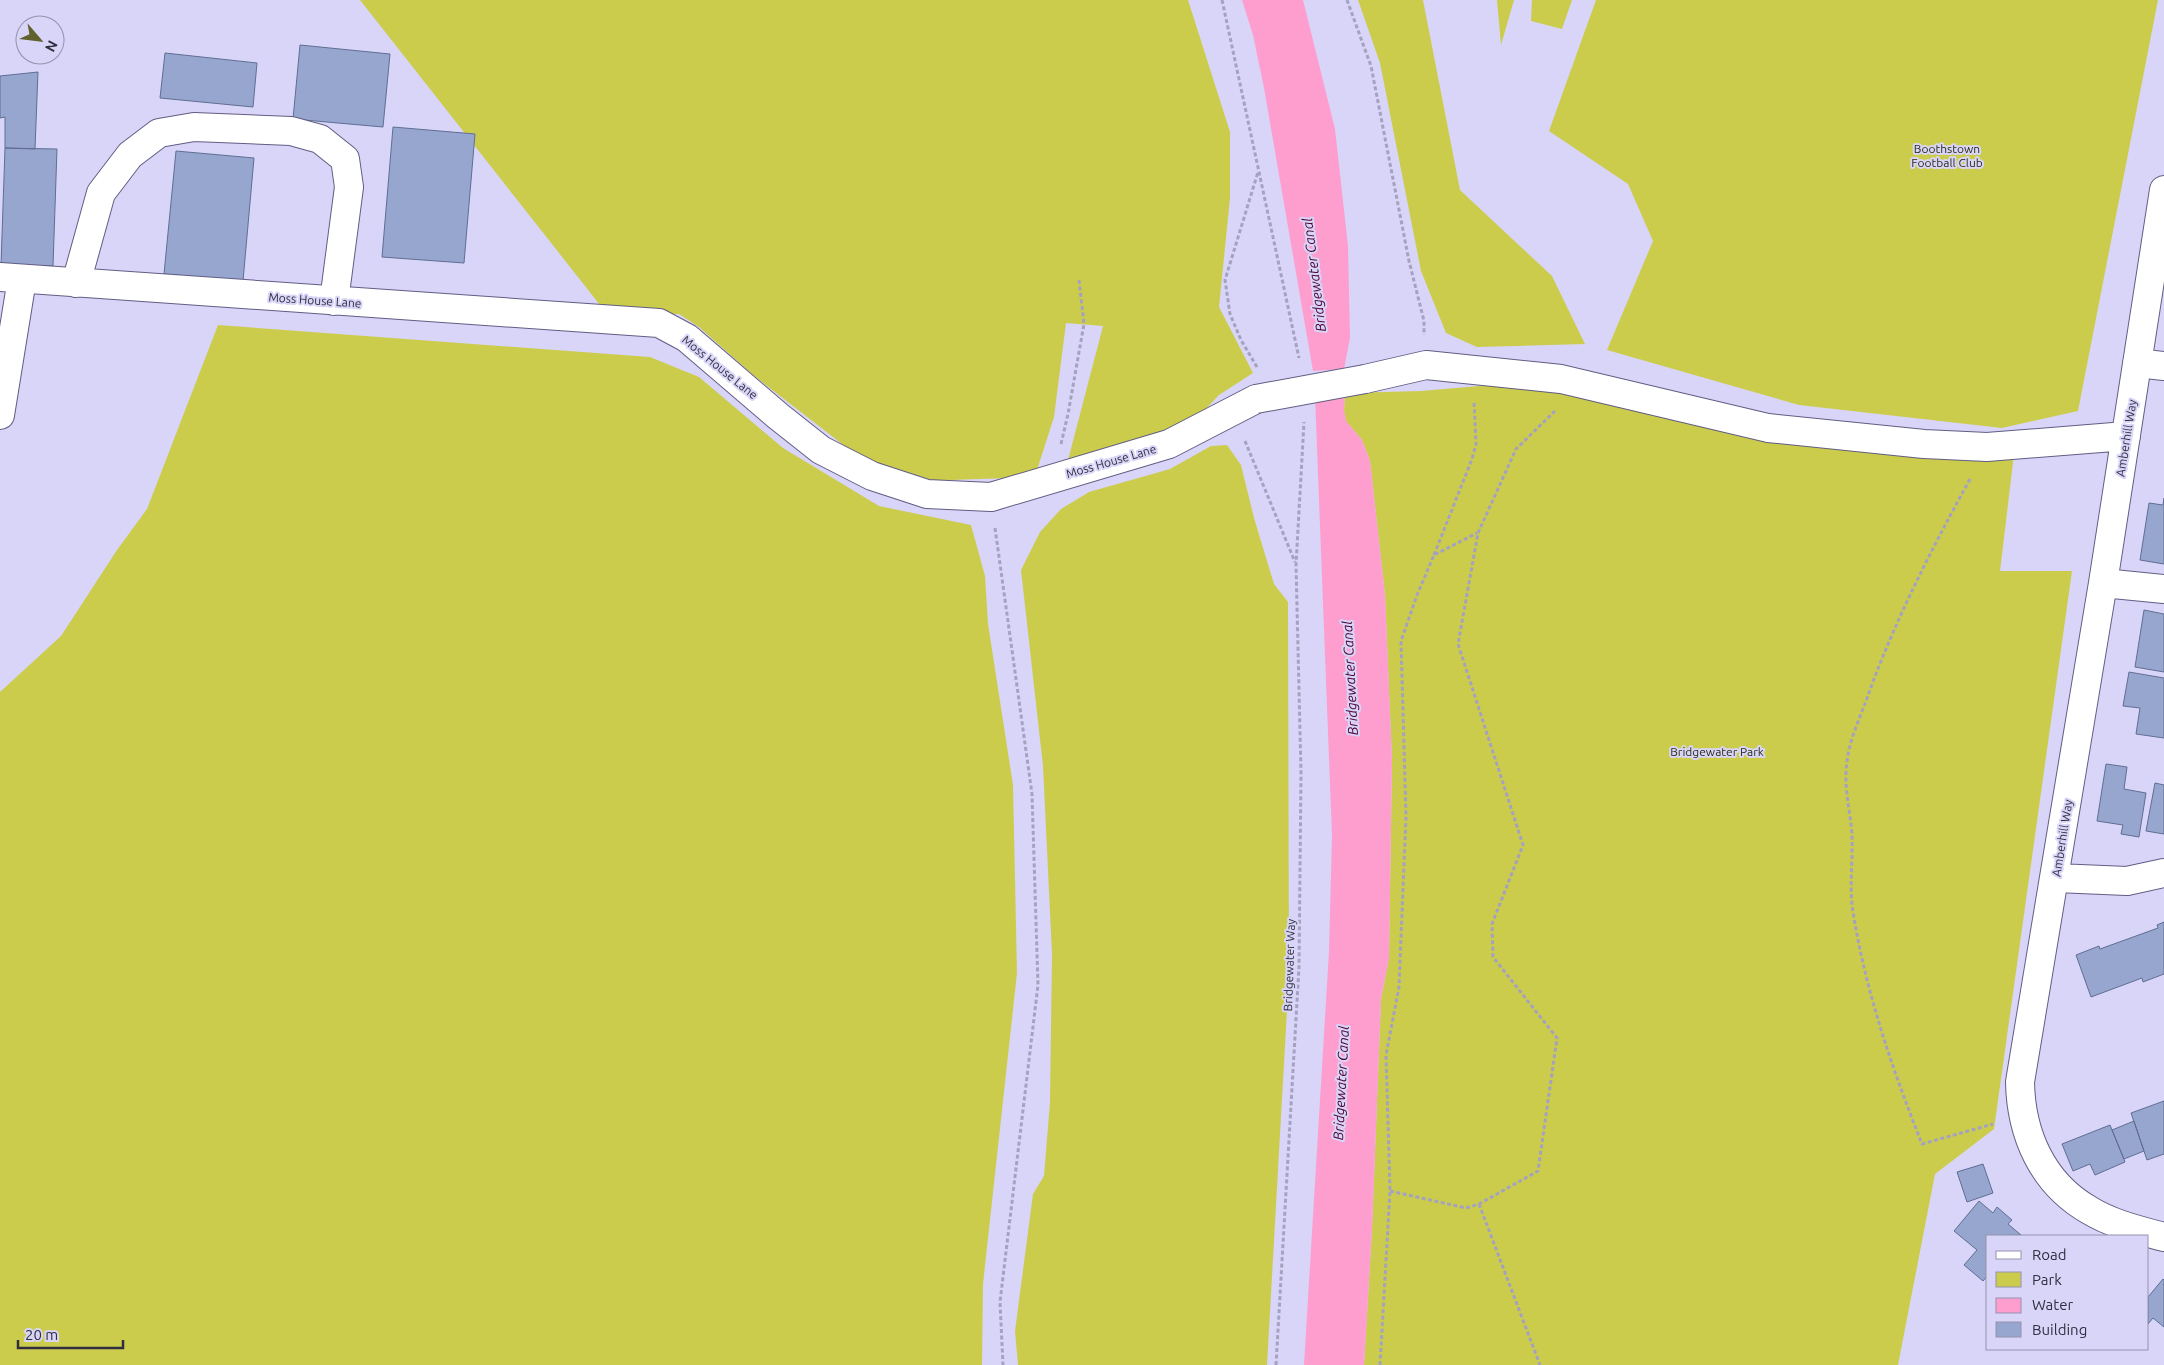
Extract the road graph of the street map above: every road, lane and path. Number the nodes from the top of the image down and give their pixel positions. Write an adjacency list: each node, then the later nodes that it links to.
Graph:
1 (1222, 0): 8 (path)
2 (1347, 0): 10 (path)
3 (2164, 190): 9 (street, Amberhill Way)
4 (11, 278): 6 (street, Moss House Lane); 14 (street)
5 (1079, 280): 18 (path)
6 (76, 283): 7 (street, Moss House Lane); 7 (street)
7 (334, 301): 19 (street, Moss House Lane)
8 (1300, 361)
9 (2138, 363): 11 (street); 16 (street, Amberhill Way)
10 (1426, 365): 12 (street, Moss House Lane); 18 (street, Moss House Lane, bridge)
11 (2164, 366)
12 (1474, 370): 13 (street, Moss House Lane); 21 (path)
13 (1583, 384): 17 (street, Moss House Lane); 20 (path)
14 (0, 415)
15 (1304, 419): 31 (path, Bridgewater Way)
16 (2126, 436): 17 (street, Moss House Lane); 22 (street, Amberhill Way)
17 (1987, 447): 26 (path)
18 (1052, 478): 19 (street, Moss House Lane)
19 (991, 497): 30 (path)
20 (1478, 533): 21 (path); 28 (path)
21 (1434, 555): 27 (path)
22 (2103, 583): 23 (street); 25 (street, Amberhill Way)
23 (2164, 589)
24 (2164, 873): 25 (street)
25 (2056, 878): 26 (street, Amberhill Way)
26 (2022, 1115): 29 (street, Amberhill Way)
27 (1390, 1190): 28 (path); 32 (path)
28 (1479, 1204): 33 (path)
29 (2164, 1237)
30 (1004, 1365)
31 (1276, 1365)
32 (1380, 1365)
33 (1540, 1365)

